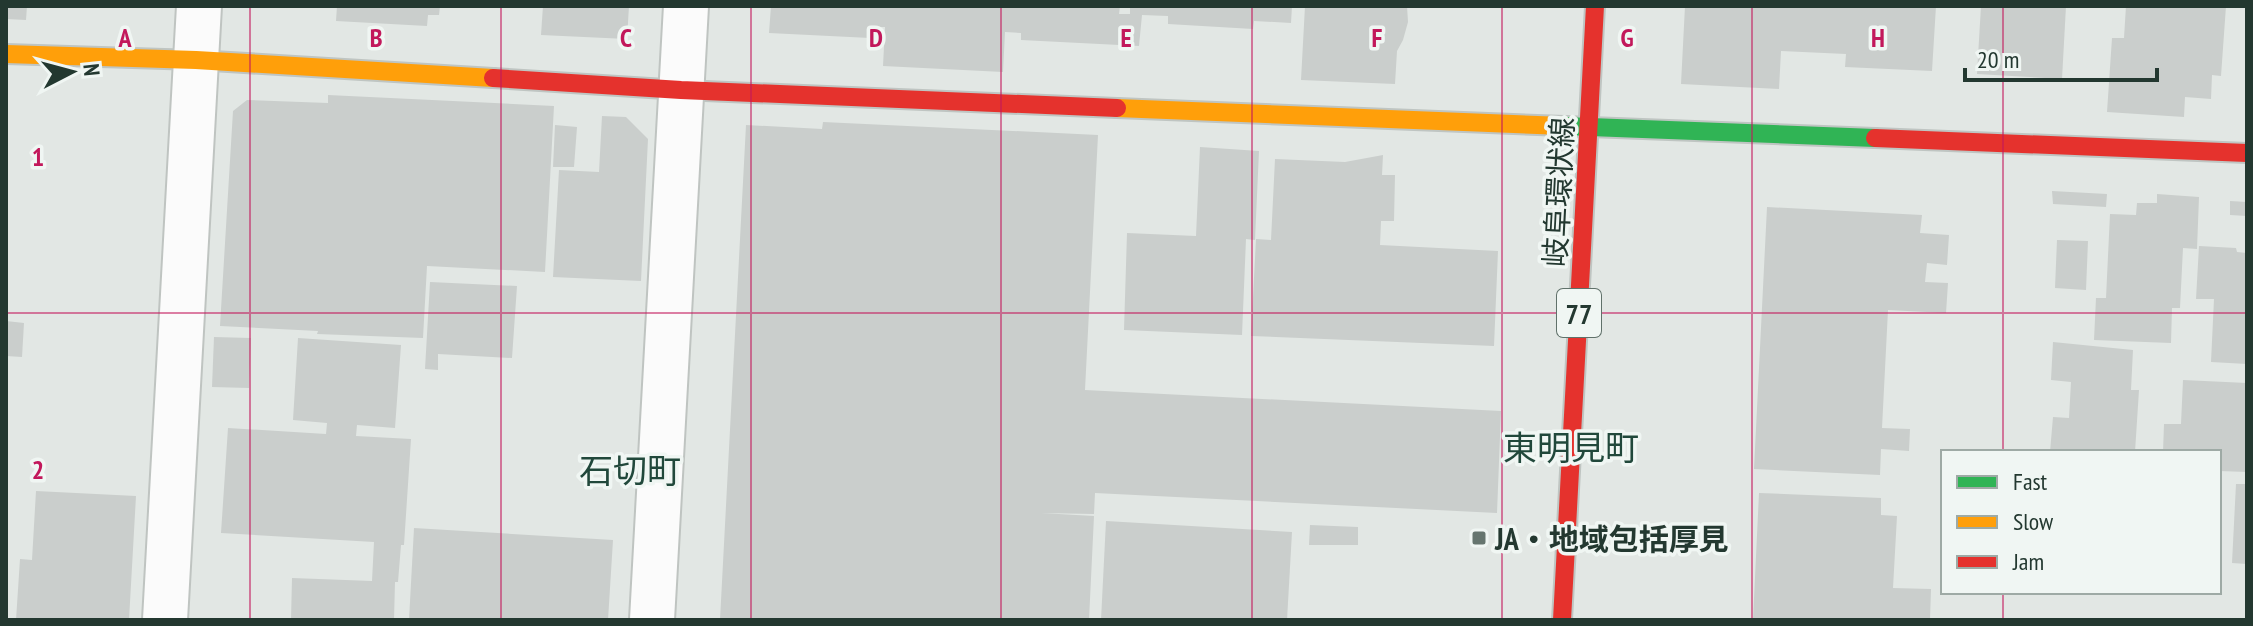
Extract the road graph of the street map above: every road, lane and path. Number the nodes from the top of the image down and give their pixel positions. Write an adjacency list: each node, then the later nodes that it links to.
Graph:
1 (199, 6): 5 (street)
2 (686, 6): 6 (street)
3 (1595, 6): 7 (street, 岐阜環状線 / 77)
4 (6, 54): 5 (street)
5 (196, 60): 6 (street); 9 (street)
6 (681, 90): 7 (street); 10 (street)
7 (1589, 127): 8 (street); 11 (street, 岐阜環状線 / 77)
8 (2247, 153)
9 (165, 620)
10 (652, 620)
11 (1562, 620)

